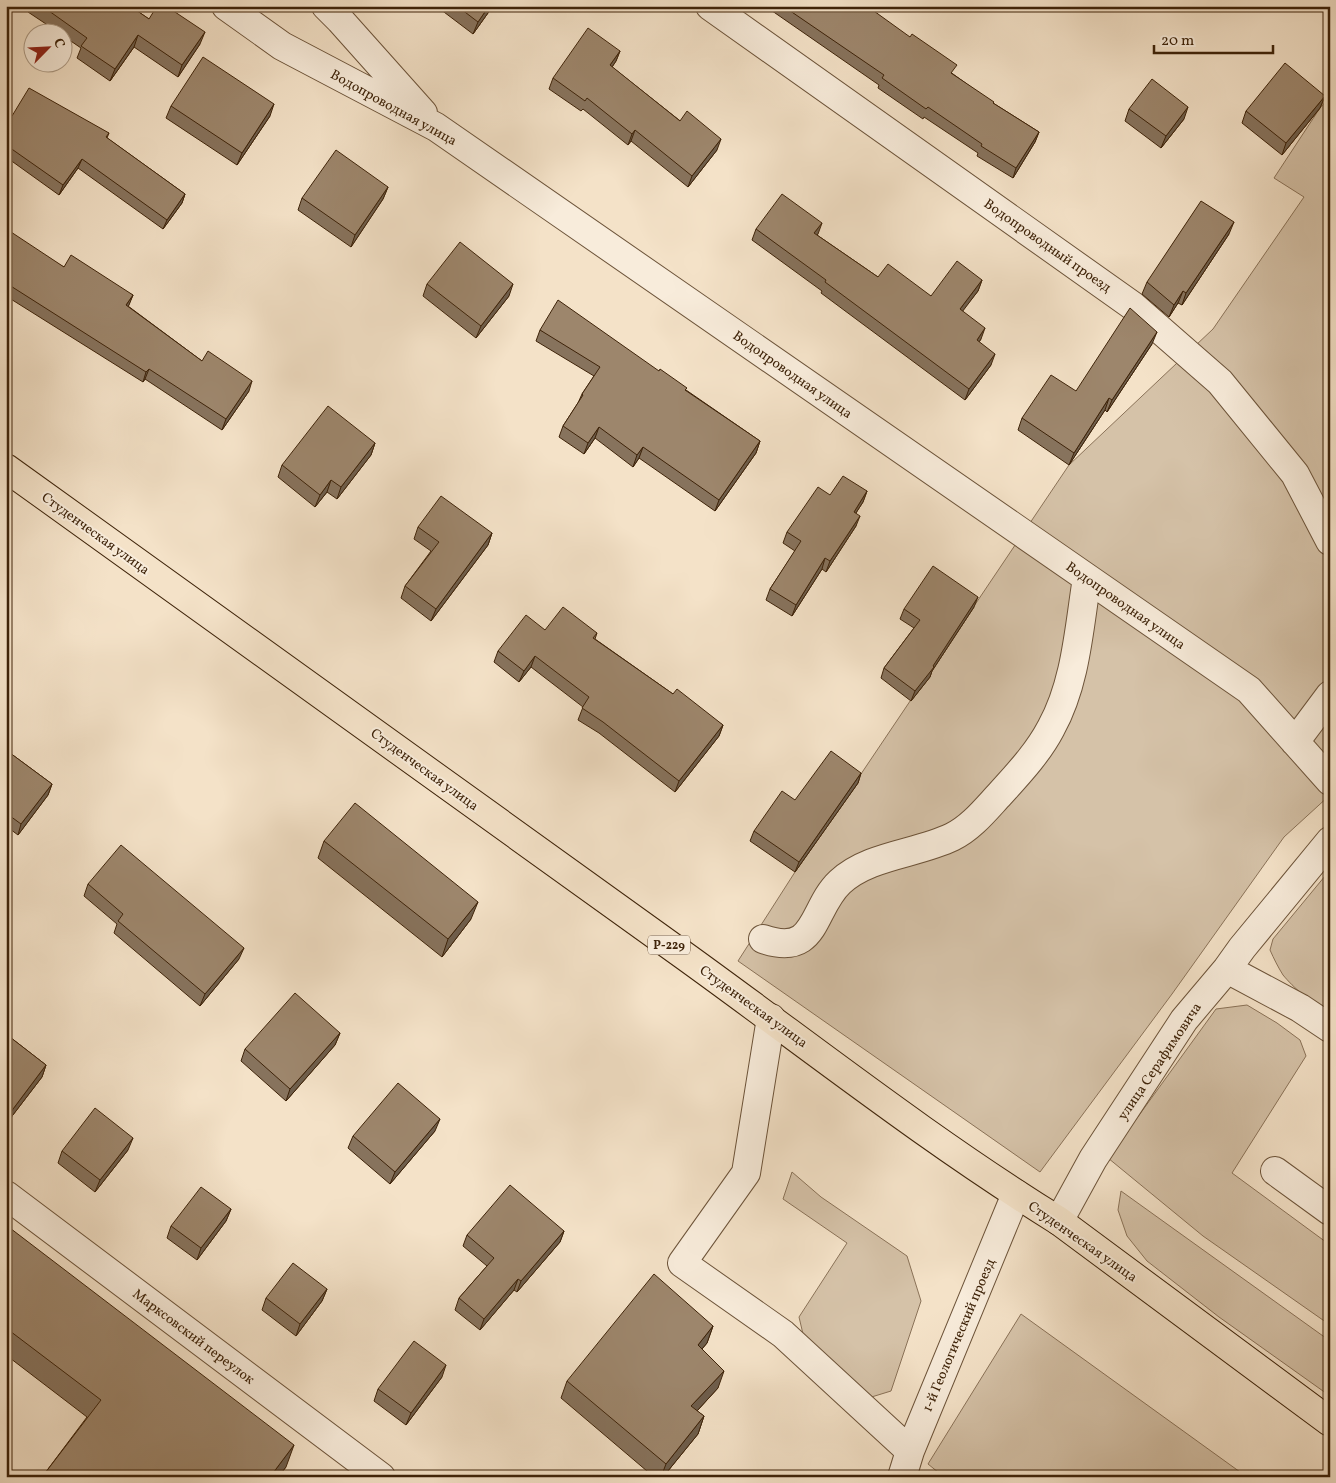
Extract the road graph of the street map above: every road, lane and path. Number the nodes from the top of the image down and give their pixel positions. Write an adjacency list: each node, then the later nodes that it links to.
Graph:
1 (226, 6): 4 (street, Водопроводная улица)
2 (326, 6): 4 (street)
3 (710, 6): 6 (street, Водопроводный проезд)
4 (436, 127): 7 (street, Водопроводная улица)
5 (6, 468): 14 (main road, Студенческая улица / Р-229)
6 (1330, 541)
7 (1087, 578): 9 (street, Водопроводная улица); 12 (street)
8 (1330, 695): 9 (street)
9 (1295, 742): 10 (street, Водопроводная улица)
10 (1330, 781)
11 (1330, 841): 13 (street, улица Серафимовича)
12 (762, 939)
13 (1227, 969): 15 (street); 20 (street, улица Серафимовича)
14 (771, 1018): 17 (main road, Студенческая улица / Р-229); 22 (street)
15 (1330, 1028)
16 (1275, 1171): 19 (street)
17 (1016, 1194): 20 (main road, Студенческая улица / Р-229); 22 (street, 1-й Геологический проезд)
18 (6, 1196): 23 (street, Марксовский переулок)
19 (1330, 1212)
20 (1059, 1221): 21 (main road, Студенческая улица / Р-229)
21 (1330, 1422)
22 (910, 1451): 24 (street, 1-й Геологический проезд)
23 (382, 1477)
24 (902, 1477)

